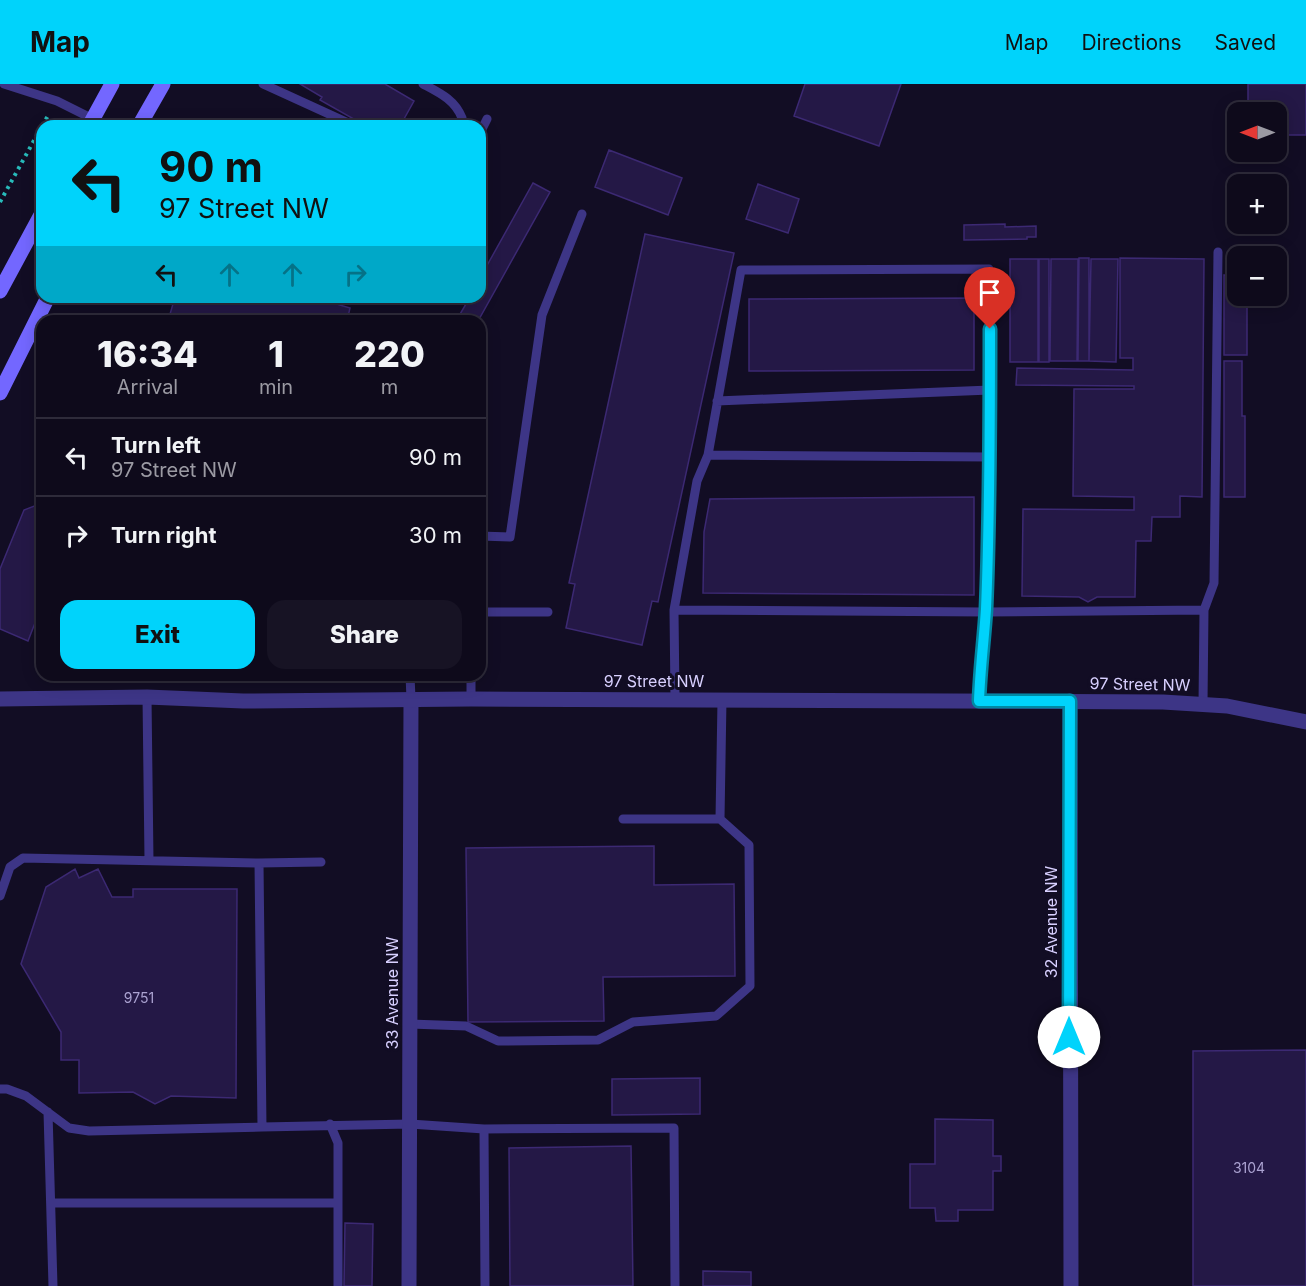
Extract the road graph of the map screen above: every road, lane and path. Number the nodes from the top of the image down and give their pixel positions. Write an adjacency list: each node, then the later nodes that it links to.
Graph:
1 (112, 84): 8 (main road)
2 (163, 84): 9 (main road)
3 (265, 84): 10 (lane)
4 (423, 84): 11 (lane)
5 (10, 85): 7 (lane)
6 (488, 119): 12 (lane)
7 (88, 120)
8 (92, 120)
9 (143, 120)
10 (342, 120)
11 (461, 120)
12 (486, 122)
13 (36, 137): 14 (path)
14 (0, 202)
15 (582, 214): 25 (lane)
16 (36, 224): 18 (main road)
17 (1218, 252): 27 (lane)
18 (0, 291)
19 (36, 321): 21 (main road)
20 (990, 390): 22 (lane); 22 (lane); 24 (lane)
21 (0, 393)
22 (717, 401): 23 (lane)
23 (708, 455): 24 (lane); 26 (lane)
24 (991, 457): 30 (lane)
25 (486, 536)
26 (674, 610): 30 (lane); 37 (lane)
27 (1204, 610): 30 (lane); 41 (lane)
28 (486, 612): 29 (lane)
29 (548, 612)
30 (986, 612): 39 (lane)
31 (411, 681): 35 (lane)
32 (471, 681): 36 (lane)
33 (147, 697): 34 (street, 97 Street NW); 35 (street, 97 Street NW); 45 (lane)
34 (0, 699)
35 (411, 699): 36 (street, 97 Street NW); 49 (street, 33 Avenue NW)
36 (471, 699): 37 (street, 97 Street NW)
37 (675, 699): 38 (street, 97 Street NW)
38 (722, 700): 39 (street, 97 Street NW); 44 (lane)
39 (979, 701): 40 (street, 97 Street NW)
40 (1070, 701): 41 (street, 97 Street NW); 63 (street, 32 Avenue NW)
41 (1203, 704): 42 (street, 97 Street NW)
42 (1306, 722)
43 (623, 819): 44 (lane)
44 (720, 819): 49 (lane)
45 (149, 860): 47 (lane); 48 (lane)
46 (321, 862): 47 (lane)
47 (259, 863): 54 (lane)
48 (0, 896)
49 (410, 1024): 53 (street, 33 Avenue NW)
50 (0, 1089): 51 (lane)
51 (48, 1112): 54 (lane); 56 (lane)
52 (330, 1124): 53 (lane); 54 (lane); 57 (lane)
53 (410, 1124): 55 (lane); 60 (street, 33 Avenue NW)
54 (262, 1127)
55 (484, 1129): 61 (lane); 62 (lane)
56 (51, 1203): 57 (lane); 58 (lane)
57 (338, 1203): 59 (lane)
58 (53, 1286)
59 (338, 1286)
60 (409, 1286)
61 (485, 1286)
62 (675, 1286)
63 (1071, 1286)

